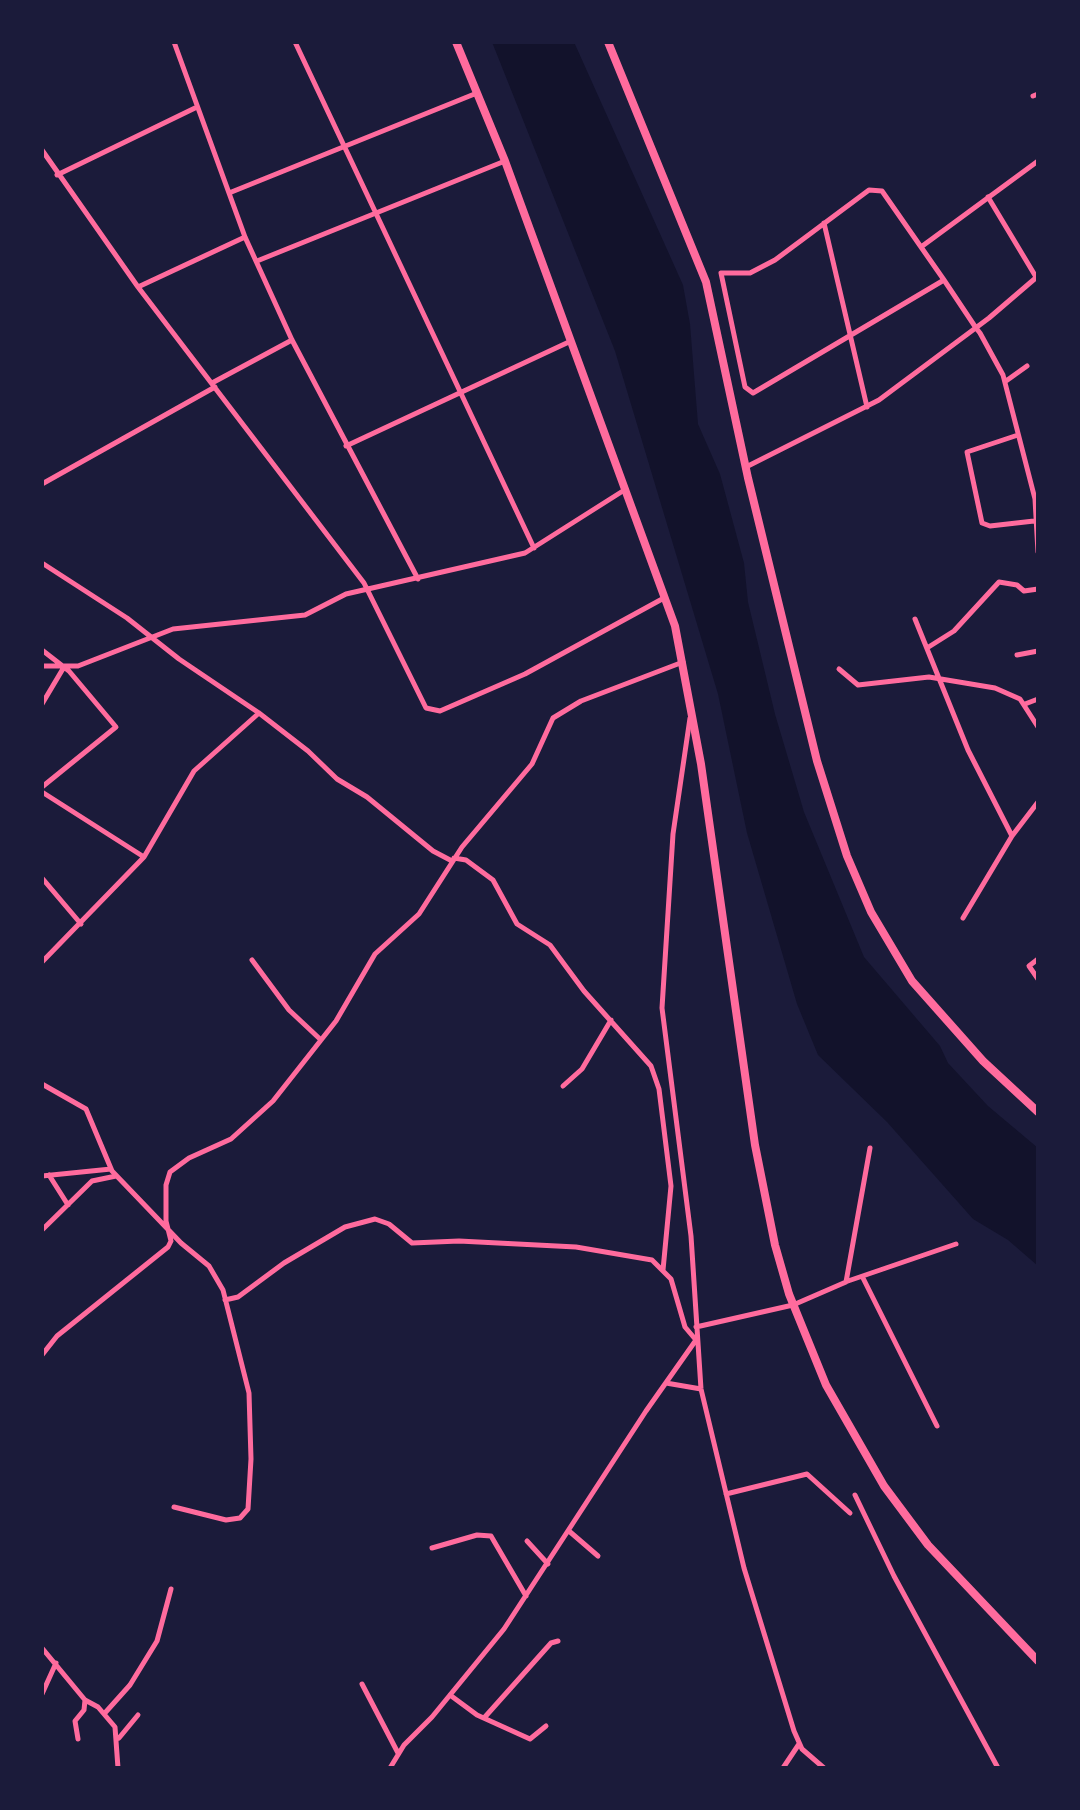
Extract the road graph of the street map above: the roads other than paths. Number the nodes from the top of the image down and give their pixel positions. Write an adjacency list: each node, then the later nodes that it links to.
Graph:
1 (174, 42): 6 (street)
2 (295, 42): 7 (street)
3 (456, 42): 5 (main road)
4 (608, 42): 33 (main road)
5 (477, 93): 7 (street); 9 (main road)
6 (195, 108): 11 (street); 12 (street)
7 (344, 146): 12 (street); 14 (street)
8 (42, 150): 11 (street)
9 (505, 161): 14 (street); 25 (main road)
10 (1038, 161): 13 (street)
11 (57, 175): 21 (street)
12 (229, 193): 16 (street)
13 (988, 197): 17 (street); 19 (street)
14 (376, 213): 18 (street); 29 (street)
15 (824, 223): 17 (street); 23 (street); 23 (street)
16 (245, 237): 18 (street); 21 (street)
17 (921, 247): 20 (street)
18 (257, 261): 24 (street)
19 (1037, 276): 22 (street)
20 (944, 280): 22 (street); 23 (street)
21 (138, 287): 28 (street)
22 (976, 328): 27 (street); 30 (street)
23 (852, 334): 30 (street)
24 (292, 340): 28 (street); 32 (street)
25 (572, 341): 29 (street); 35 (main road)
26 (1027, 366): 27 (street)
27 (1006, 381): 31 (street)
28 (213, 385): 34 (street); 42 (street)
29 (463, 391): 32 (street); 37 (street)
30 (867, 407): 33 (street)
31 (1018, 435): 36 (street); 36 (street)
32 (346, 446): 40 (street)
33 (745, 467): 77 (main road)
34 (42, 484)
35 (627, 488): 37 (street); 43 (main road)
36 (1034, 521): 38 (street)
37 (534, 548): 40 (street)
38 (1038, 552)
39 (42, 563): 45 (street)
40 (418, 579): 42 (street)
41 (1038, 589): 46 (street)
42 (369, 591): 43 (street); 45 (street)
43 (666, 597): 50 (main road)
44 (915, 619): 46 (street)
45 (150, 636): 52 (street); 59 (street)
46 (927, 648): 54 (street)
47 (42, 650): 52 (street)
48 (1038, 651): 49 (street)
49 (1017, 655)
50 (683, 662): 58 (main road); 65 (street)
51 (42, 666): 52 (street)
52 (64, 667): 56 (street); 61 (street)
53 (839, 669): 54 (street)
54 (936, 678): 57 (street); 63 (street)
55 (1038, 699): 57 (street)
56 (42, 704)
57 (1025, 704): 60 (street)
58 (692, 709): 90 (main road); 91 (street)
59 (259, 713): 64 (street); 65 (street)
60 (1038, 727)
61 (42, 790): 64 (street)
62 (1038, 802): 63 (street)
63 (1012, 836): 67 (street)
64 (144, 857): 68 (street)
65 (453, 860): 73 (street); 74 (street)
66 (42, 878): 68 (street)
67 (963, 918)
68 (81, 924): 71 (street)
69 (1038, 959): 72 (street)
70 (252, 960): 74 (street)
71 (42, 962)
72 (1038, 979)
73 (611, 1020): 76 (street); 86 (street)
74 (321, 1040): 84 (street)
75 (42, 1084): 79 (street)
76 (563, 1086)
77 (1038, 1112)
78 (870, 1148): 88 (street)
79 (111, 1169): 80 (street); 81 (street)
80 (46, 1175): 82 (street)
81 (117, 1176): 82 (street); 84 (street)
82 (68, 1205): 83 (street)
83 (42, 1230)
84 (168, 1230): 89 (street); 93 (street)
85 (956, 1244): 87 (street)
86 (663, 1270): 89 (street); 92 (street)
87 (863, 1278): 88 (street); 96 (street)
88 (847, 1281): 90 (street)
89 (225, 1300): 99 (street)
90 (793, 1305): 91 (street); 110 (main road)
91 (696, 1327): 92 (street)
92 (696, 1340): 94 (street); 95 (street)
93 (42, 1355)
94 (666, 1383): 95 (street); 101 (street)
95 (701, 1389): 97 (street)
96 (937, 1426)
97 (726, 1494): 100 (street); 122 (street)
98 (855, 1495): 128 (street)
99 (174, 1507)
100 (850, 1513)
101 (569, 1531): 104 (street); 105 (street)
102 (527, 1541): 105 (street)
103 (432, 1548): 107 (street)
104 (598, 1556)
105 (549, 1564): 107 (street)
106 (171, 1589): 116 (street)
107 (527, 1597): 114 (street)
108 (558, 1641): 118 (street)
109 (42, 1648): 111 (street)
110 (1038, 1661)
111 (56, 1663): 113 (street); 115 (street)
112 (362, 1684): 123 (street)
113 (42, 1694)
114 (450, 1695): 118 (street); 123 (street)
115 (85, 1700): 116 (street); 120 (street)
116 (104, 1714): 121 (street)
117 (138, 1715): 121 (street)
118 (484, 1718): 119 (street)
119 (546, 1726)
120 (78, 1739)
121 (118, 1739): 124 (street)
122 (799, 1744): 126 (street); 127 (street)
123 (398, 1753): 125 (street)
124 (118, 1768)
125 (390, 1768)
126 (783, 1768)
127 (824, 1768)
128 (998, 1768)

